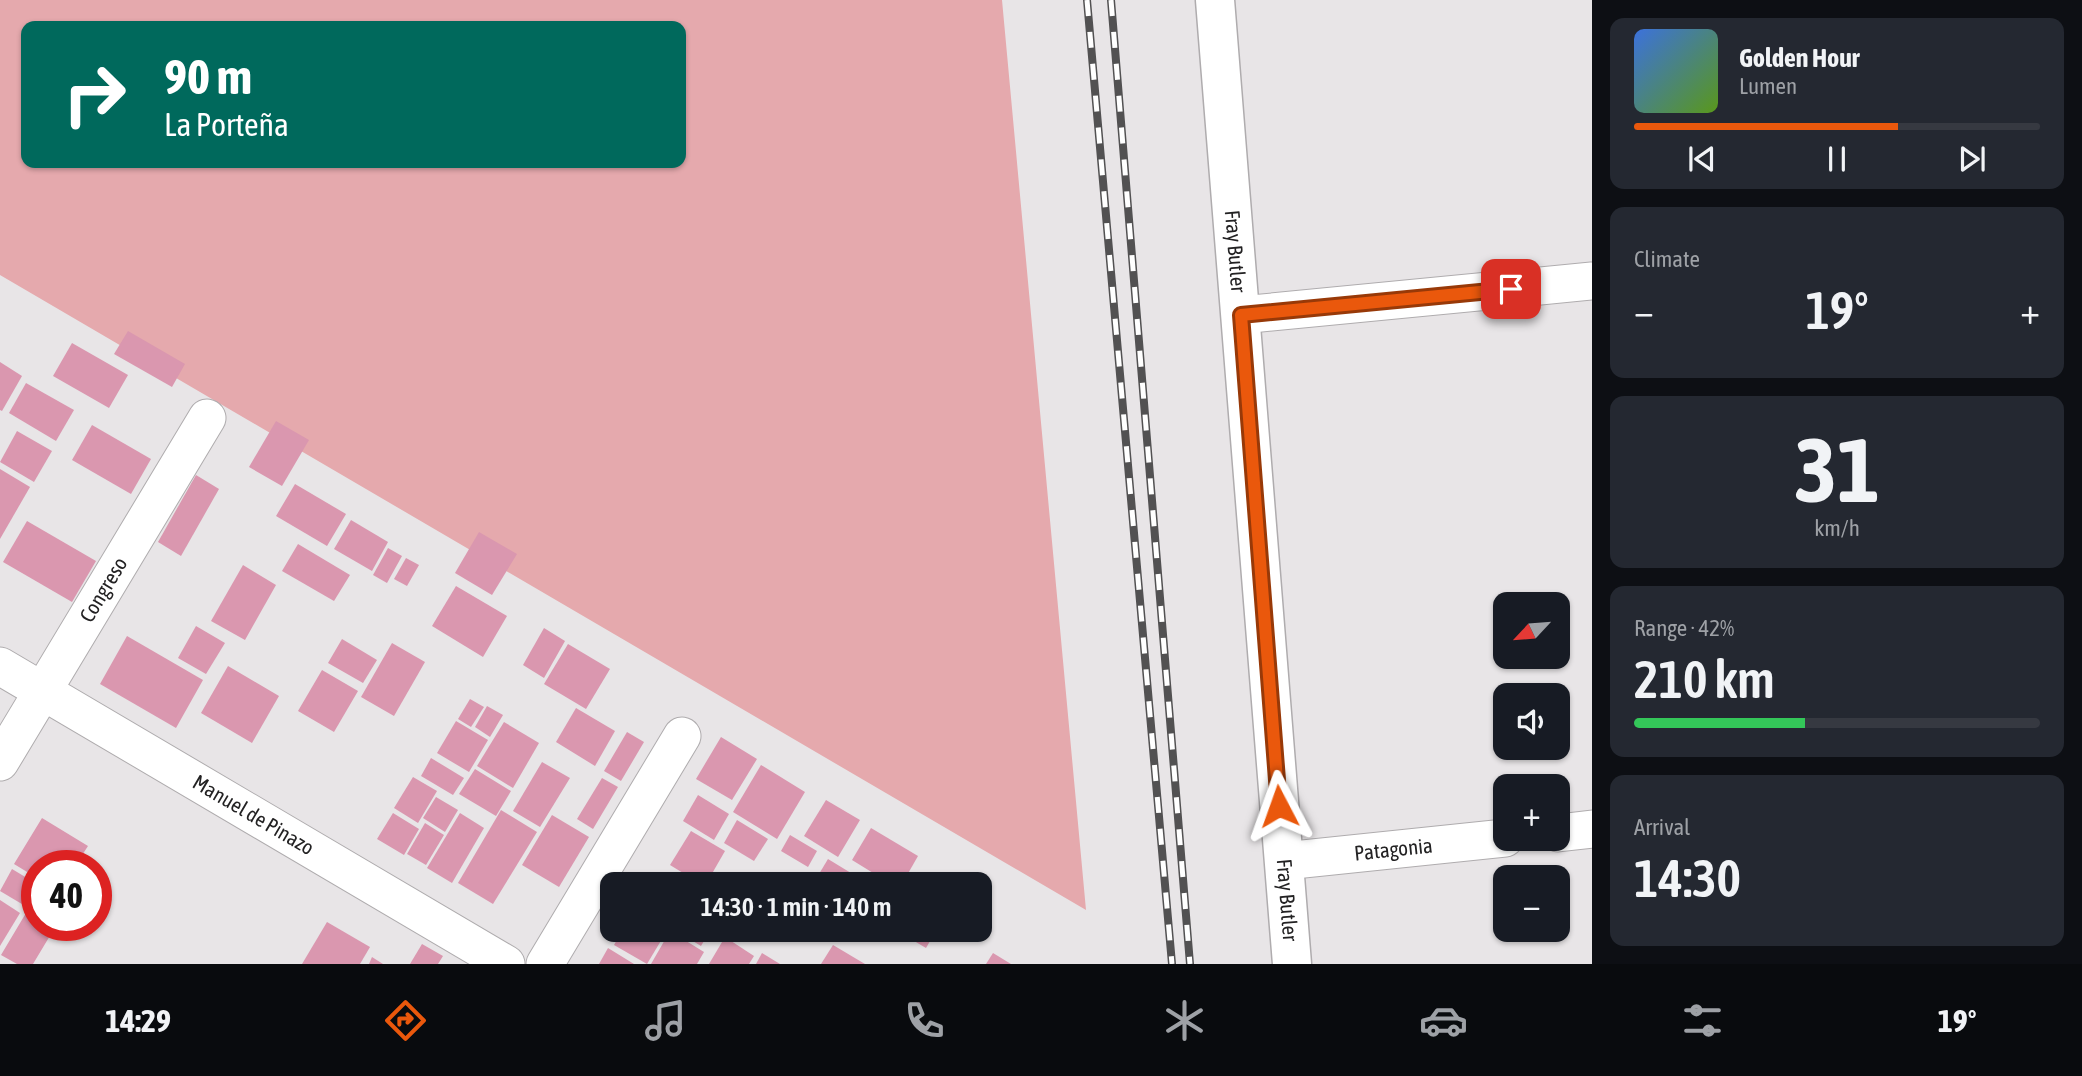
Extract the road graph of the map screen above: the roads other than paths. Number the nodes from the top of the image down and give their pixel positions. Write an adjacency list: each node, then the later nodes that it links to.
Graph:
1 (1215, 0): 3 (street, Fray Butler)
2 (1592, 281): 3 (street)
3 (1241, 315): 12 (street, Fray Butler)
4 (207, 418): 6 (street, Congreso)
5 (0, 666): 6 (street, Manuel de Pinazo)
6 (42, 692): 8 (street, Congreso); 13 (street, Manuel de Pinazo)
7 (682, 736): 14 (street)
8 (0, 762)
9 (1592, 829): 10 (street)
10 (1570, 832)
11 (1493, 839): 12 (street, Patagonia)
12 (1284, 861): 15 (street, Fray Butler)
13 (506, 964)
14 (545, 964)
15 (1292, 964)

